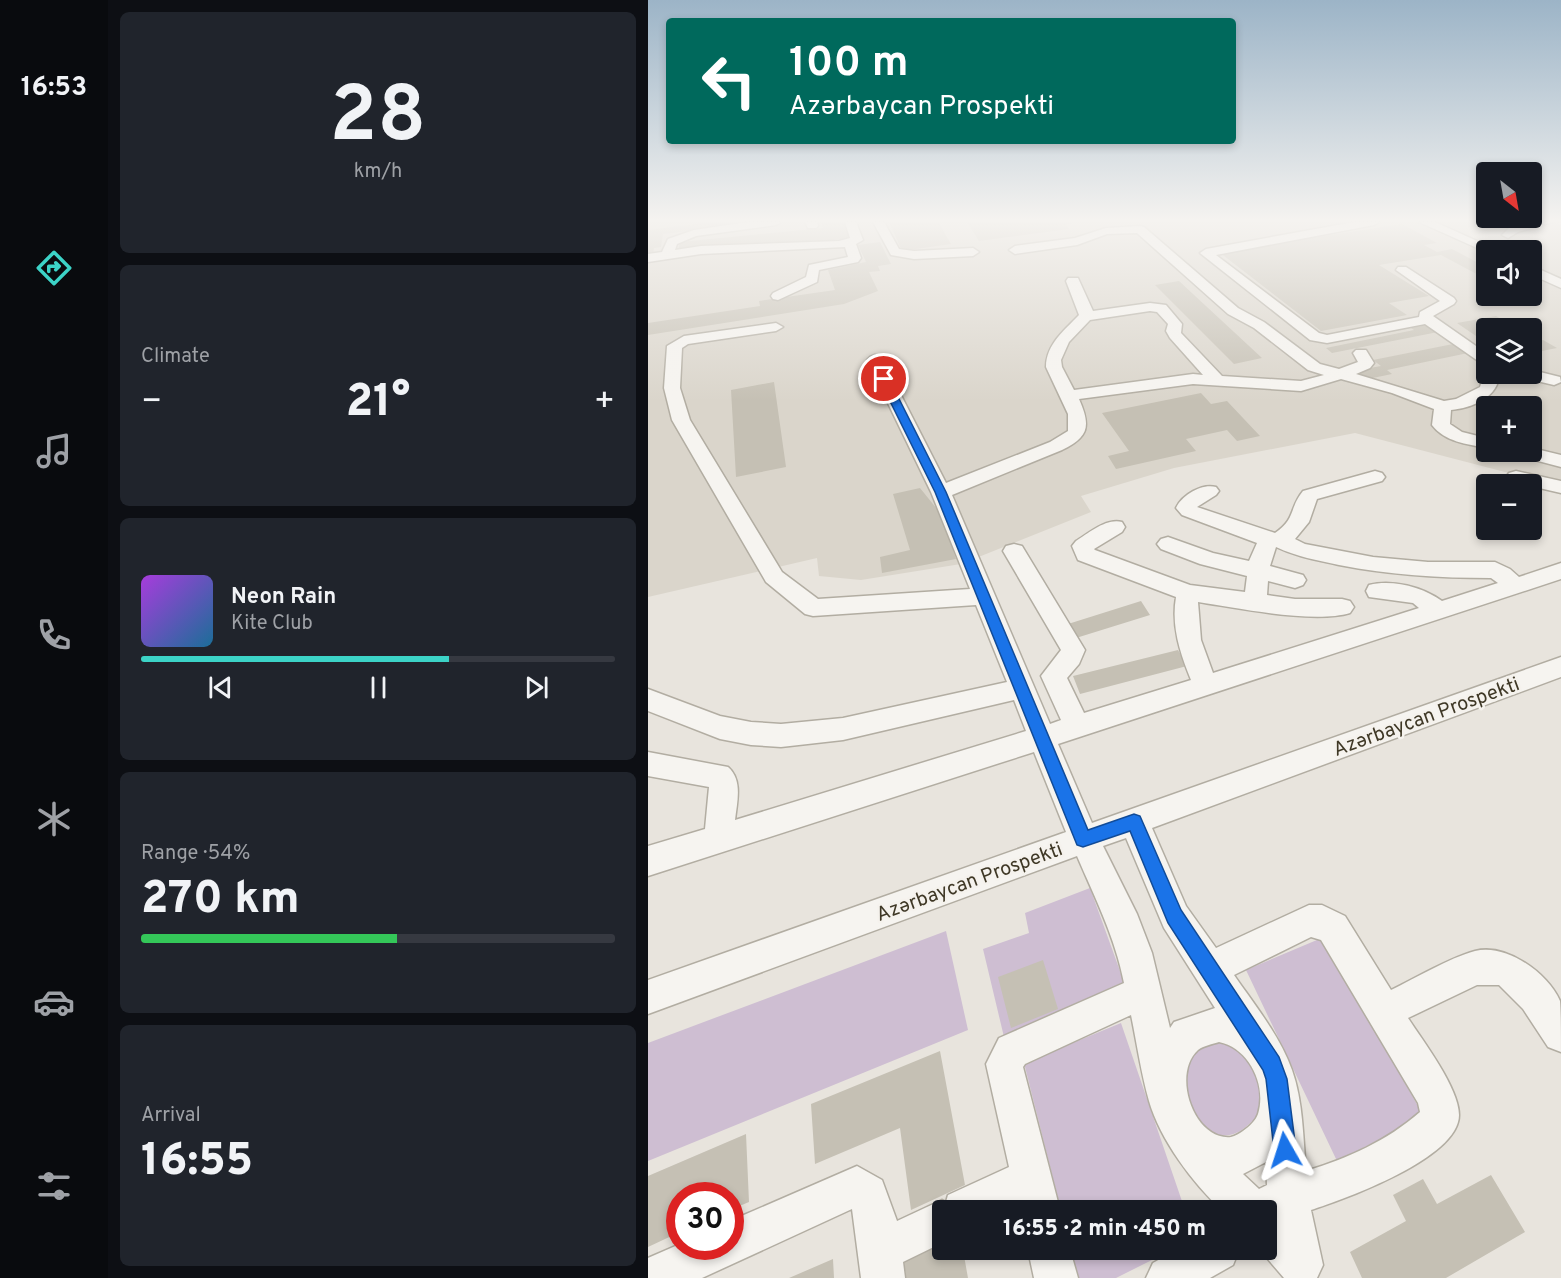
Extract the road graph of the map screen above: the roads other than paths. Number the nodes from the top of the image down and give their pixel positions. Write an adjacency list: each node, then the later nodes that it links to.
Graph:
1 (1073, 281): 7 (street)
2 (807, 282): 6 (street)
3 (1200, 282): 13 (street)
4 (1244, 282): 8 (street)
5 (1420, 282): 8 (street)
6 (778, 296)
7 (1086, 316): 14 (street); 18 (street)
8 (1428, 319): 10 (street)
9 (776, 327): 38 (street)
10 (1476, 353)
11 (1361, 354): 13 (street)
12 (875, 360): 27 (street)
13 (1341, 373): 14 (street); 19 (street)
14 (1216, 379): 18 (street)
15 (1542, 379): 17 (street)
16 (1490, 384): 19 (street)
17 (1559, 385)
18 (1068, 396): 27 (street)
19 (1443, 406): 20 (street)
20 (1476, 441)
21 (1542, 456): 22 (street)
22 (1561, 461)
23 (1375, 477): 29 (street)
24 (1542, 483): 25 (street)
25 (1561, 487)
26 (1209, 491): 29 (street)
27 (941, 492): 38 (street)
28 (1115, 527): 37 (street)
29 (1274, 540): 33 (street); 35 (street)
30 (1168, 544): 33 (street)
31 (1014, 551): 46 (street)
32 (1561, 571): 35 (street)
33 (1258, 572): 34 (street); 39 (street)
34 (1295, 580)
35 (1515, 586): 41 (street)
36 (1377, 591): 41 (street)
37 (1188, 593): 39 (street); 43 (street)
38 (982, 596): 44 (street)
39 (1255, 602): 40 (street)
40 (1342, 607)
41 (1439, 610): 43 (street)
42 (1561, 667): 49 (street, Azərbaycan Prospekti)
43 (1205, 684): 46 (street)
44 (1022, 688): 45 (street); 47 (street)
45 (648, 699)
46 (1077, 726): 47 (street)
47 (1042, 738): 50 (street); 51 (street)
48 (648, 764): 50 (street)
49 (1134, 822): 51 (street, Azərbaycan Prospekti); 53 (street)
50 (719, 838): 52 (street)
51 (1083, 839): 54 (street); 55 (street, Azərbaycan Prospekti)
52 (648, 861)
53 (1209, 969): 56 (street); 58 (street)
54 (1143, 992): 60 (street); 61 (street)
55 (648, 997)
56 (1384, 1011): 57 (street); 65 (street)
57 (1561, 1034)
58 (1264, 1052): 59 (street); 60 (street)
59 (1279, 1095): 60 (street); 64 (street)
60 (1175, 1117): 63 (street)
61 (1035, 1194): 62 (street)
62 (1008, 1200)
63 (1253, 1200)
64 (1268, 1200)
65 (1277, 1207)
66 (932, 1228): 72 (street)
67 (1277, 1228): 73 (street)
68 (744, 1237): 72 (street)
69 (696, 1260): 74 (street)
70 (1052, 1260): 75 (street)
71 (1200, 1260): 76 (street)
72 (881, 1264)
73 (1303, 1272)
74 (667, 1275)
75 (1056, 1278)
76 (1168, 1278)

